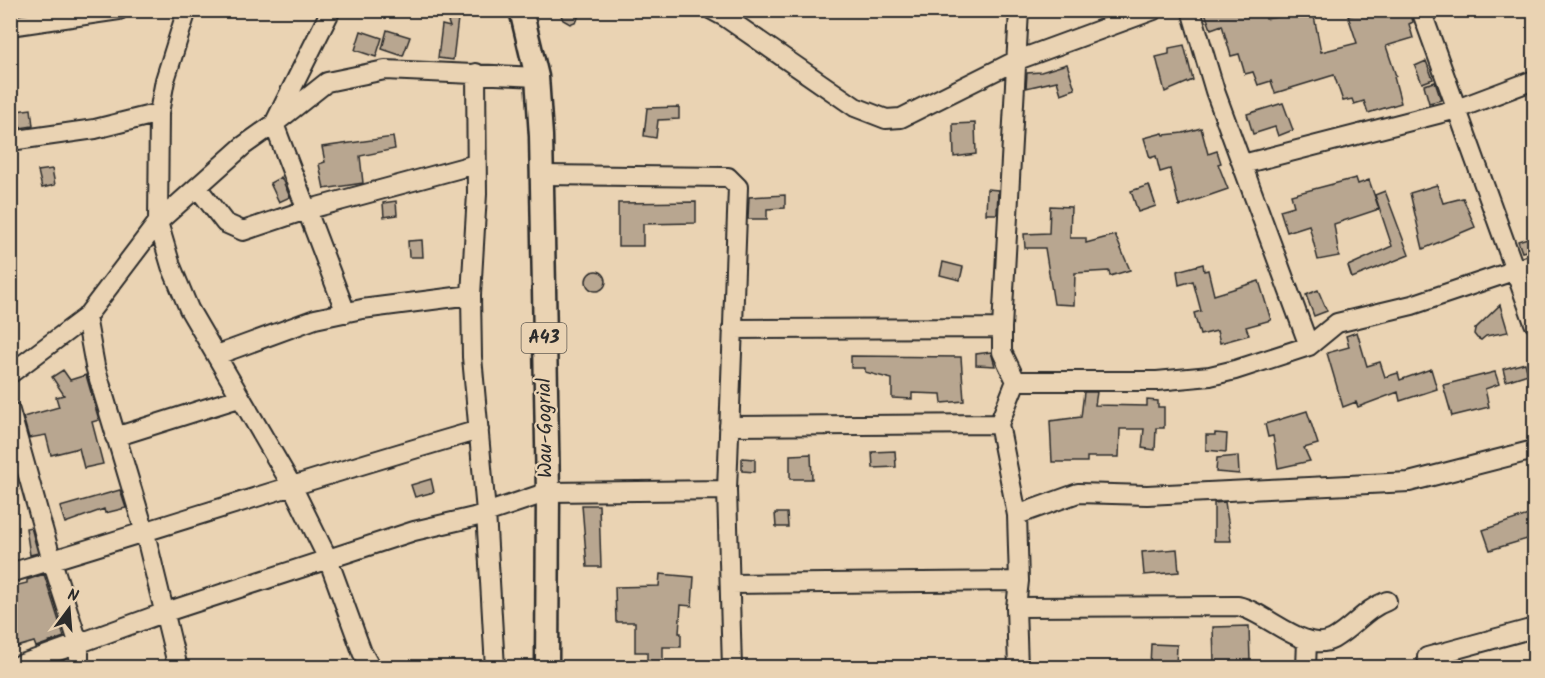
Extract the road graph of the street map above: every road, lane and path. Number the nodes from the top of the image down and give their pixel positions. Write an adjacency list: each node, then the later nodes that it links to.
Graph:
1 (119, 10): 10 (street)
2 (187, 10): 17 (street)
3 (331, 10): 18 (street)
4 (521, 10): 14 (main road, Wau-Gogrial / A43)
5 (712, 10): 12 (street)
6 (1019, 10): 12 (street)
7 (1154, 10): 12 (street)
8 (1191, 10): 21 (street)
9 (1421, 10): 16 (street)
10 (31, 17): 11 (street)
11 (10, 26)
12 (1015, 61): 32 (street)
13 (476, 73): 14 (street); 18 (street); 20 (street)
14 (537, 77): 22 (main road, Wau-Gogrial / A43)
15 (1534, 80): 16 (street)
16 (1457, 109): 21 (street); 27 (street)
17 (159, 113): 19 (street); 25 (street)
18 (274, 124): 23 (street); 24 (street)
19 (10, 141)
20 (476, 164): 24 (street); 28 (street)
21 (1244, 164): 34 (street)
22 (541, 175): 33 (street); 47 (main road, Wau-Gogrial / A43)
23 (197, 187): 24 (street); 25 (street)
24 (306, 210): 29 (street)
25 (158, 222): 30 (street); 35 (street)
26 (1534, 264): 27 (street)
27 (1516, 270): 31 (street); 34 (street)
28 (471, 295): 29 (street); 42 (street)
29 (346, 313): 35 (street)
30 (86, 317): 36 (street); 43 (street)
31 (1534, 323)
32 (1002, 328): 33 (street); 37 (street)
33 (732, 329): 41 (street)
34 (1309, 346): 37 (street)
35 (217, 355): 38 (street)
36 (10, 374)
37 (1016, 381): 40 (street)
38 (239, 398): 43 (street); 45 (street)
39 (10, 411): 52 (street)
40 (999, 424): 41 (street); 49 (street)
41 (729, 426): 46 (street)
42 (479, 430): 45 (street); 48 (street)
43 (115, 437): 50 (street)
44 (1534, 450): 49 (street)
45 (291, 484): 50 (street); 51 (street)
46 (727, 490): 47 (street); 55 (street)
47 (548, 492): 48 (street); 68 (main road, Wau-Gogrial / A43)
48 (486, 512): 51 (street); 67 (street)
49 (1017, 515): 54 (street)
50 (145, 533): 52 (street); 58 (street)
51 (328, 559): 58 (street); 66 (street)
52 (52, 561): 53 (street); 61 (street)
53 (10, 573)
54 (1019, 580): 55 (street); 57 (street)
55 (731, 584): 69 (street)
56 (1387, 601): 60 (street)
57 (1016, 608): 60 (street); 70 (street)
58 (163, 614): 61 (street); 65 (street)
59 (1534, 628): 62 (street)
60 (1307, 640): 71 (street)
61 (79, 645): 63 (street); 64 (street)
62 (1427, 657)
63 (11, 668)
64 (79, 668)
65 (178, 668)
66 (371, 668)
67 (495, 668)
68 (547, 668)
69 (732, 668)
70 (1018, 668)
71 (1306, 668)

